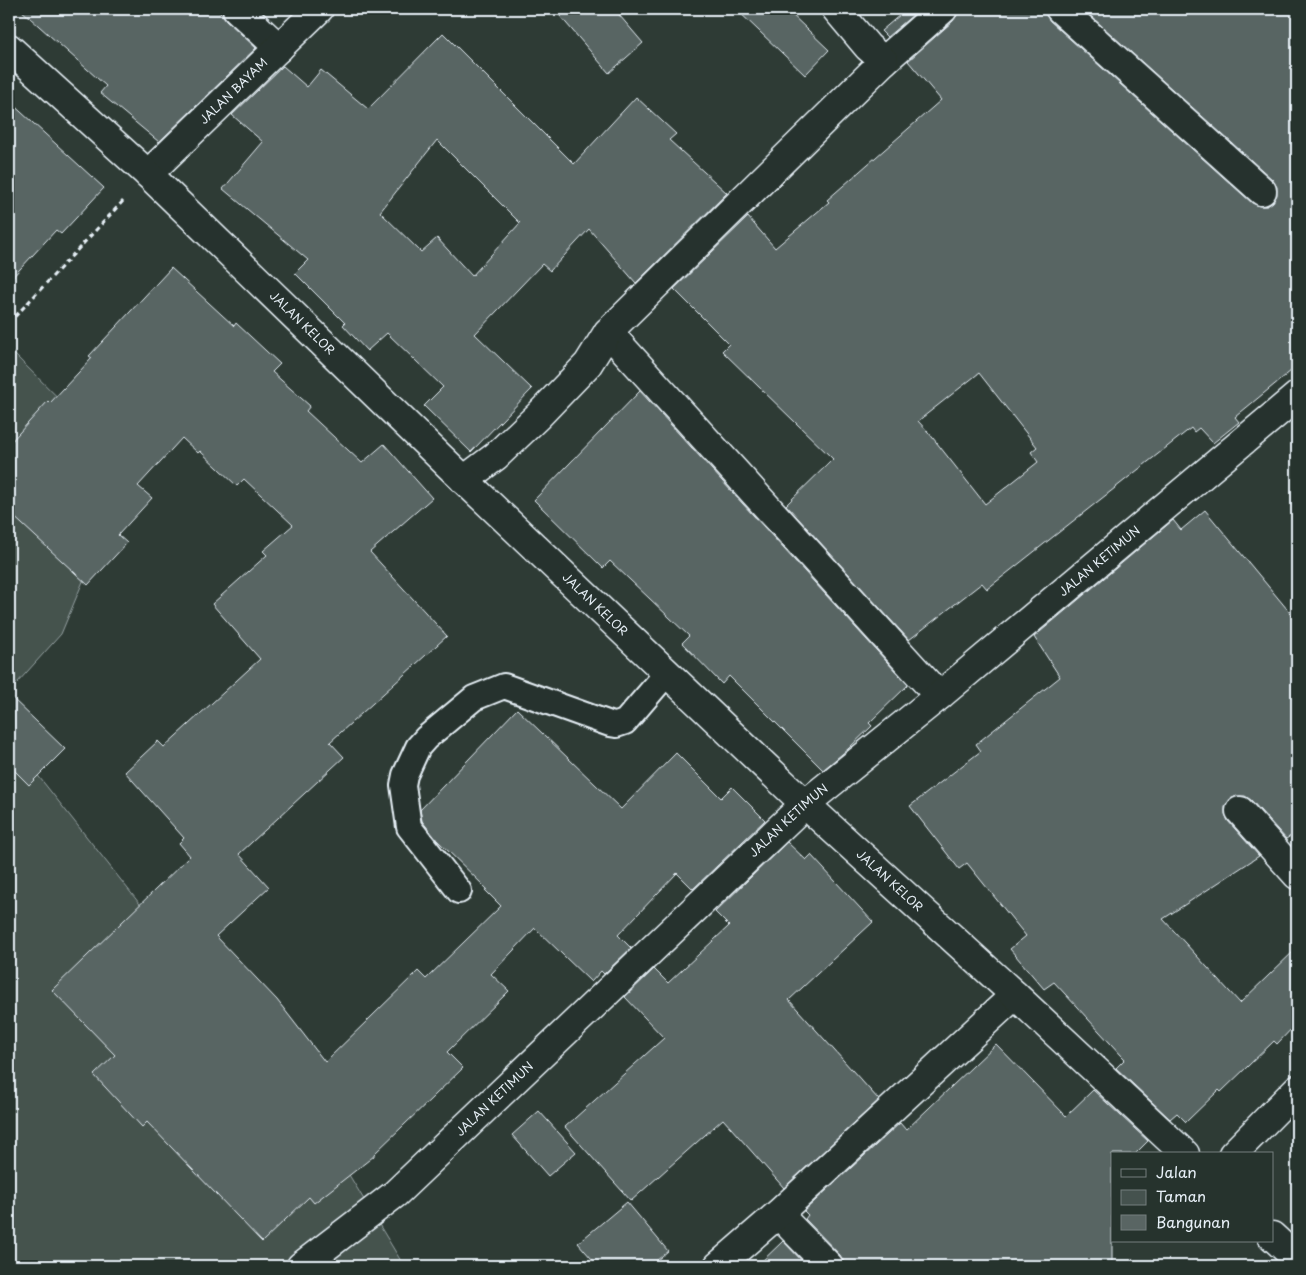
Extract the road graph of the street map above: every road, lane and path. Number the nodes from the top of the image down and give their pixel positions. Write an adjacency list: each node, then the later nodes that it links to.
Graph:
1 (237, 9): 7 (street)
2 (319, 9): 7 (street, JALAN BAYAM)
3 (836, 9): 8 (street)
4 (943, 9): 8 (street)
5 (1060, 9): 10 (street)
6 (9, 48): 9 (street, JALAN KELOR)
7 (279, 48): 9 (street, JALAN BAYAM)
8 (884, 61): 12 (street)
9 (148, 174): 11 (path); 14 (street, JALAN KELOR)
10 (1262, 191)
11 (9, 323)
12 (608, 332): 14 (street); 16 (street)
13 (1297, 396): 16 (street, JALAN KETIMUN)
14 (464, 480): 15 (street, JALAN KELOR)
15 (667, 673): 17 (street, JALAN KELOR); 20 (lane)
16 (939, 696): 17 (street, JALAN KETIMUN)
17 (805, 804): 21 (street, JALAN KELOR); 28 (street, JALAN KETIMUN)
18 (1240, 810): 19 (street)
19 (1297, 876)
20 (459, 891)
21 (1015, 995): 23 (street, JALAN KELOR); 25 (street)
22 (1297, 1089): 24 (street)
23 (1183, 1152)
24 (1235, 1152)
25 (778, 1214): 29 (street); 30 (street)
26 (1274, 1238): 27 (street)
27 (1297, 1259)
28 (301, 1266)
29 (718, 1266)
30 (829, 1266)

